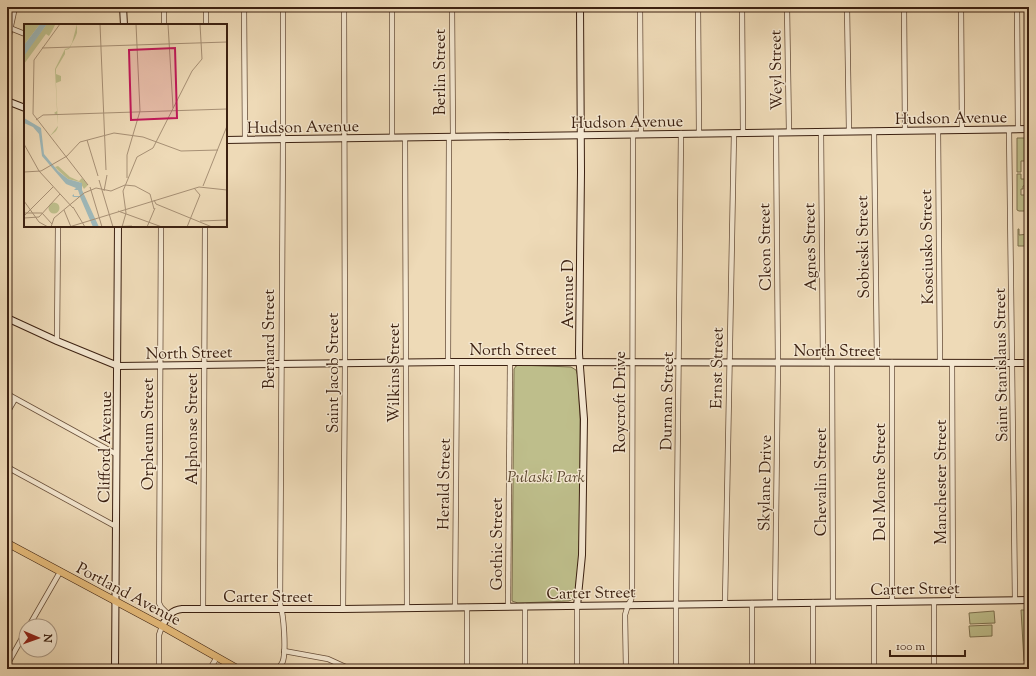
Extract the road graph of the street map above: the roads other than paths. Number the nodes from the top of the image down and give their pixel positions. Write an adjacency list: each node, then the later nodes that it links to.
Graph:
1 (15, 7): 22 (street)
2 (123, 7): 19 (main road)
3 (164, 7): 20 (street)
4 (206, 7): 21 (street)
5 (244, 7): 49 (street)
6 (283, 7): 50 (street, Bernard Street)
7 (344, 7): 46 (street, Saint Jacob Street)
8 (392, 7): 47 (street)
9 (452, 7): 45 (street, Berlin Street)
10 (580, 7): 44 (main road, Avenue D)
11 (640, 7): 42 (street)
12 (698, 7): 43 (street)
13 (742, 7): 40 (street)
14 (787, 7): 36 (street, Weyl Street)
15 (847, 7): 33 (street)
16 (904, 7): 30 (street)
17 (961, 7): 32 (street)
18 (1018, 7): 28 (street)
19 (124, 24)
20 (164, 24)
21 (206, 24)
22 (10, 28): 23 (street); 24 (street)
23 (24, 34)
24 (7, 44)
25 (7, 101): 26 (main road)
26 (24, 108)
27 (1009, 129): 28 (main road, Hudson Avenue); 32 (main road, Hudson Avenue); 74 (street, Saint Stanislaus Street)
28 (1018, 129): 29 (main road, Hudson Avenue)
29 (1029, 129)
30 (905, 130): 31 (main road, Hudson Avenue); 34 (main road, Hudson Avenue)
31 (938, 130): 32 (main road, Hudson Avenue); 72 (street, Kosciusko Street)
32 (962, 130)
33 (849, 131): 34 (main road, Hudson Avenue); 37 (main road, Hudson Avenue)
34 (874, 131): 62 (street, Sobieski Street)
35 (776, 132): 36 (main road, Hudson Avenue); 40 (main road, Hudson Avenue); 69 (street, Cleon Street)
36 (789, 132): 37 (main road, Hudson Avenue)
37 (821, 132): 70 (street, Agnes Street)
38 (681, 133): 42 (main road, Hudson Avenue); 43 (main road, Hudson Avenue); 61 (street, Durnan Street)
39 (734, 133): 40 (main road, Hudson Avenue); 43 (main road, Hudson Avenue); 68 (street, Ernst Street)
40 (743, 133)
41 (633, 134): 42 (main road, Hudson Avenue); 44 (main road, Hudson Avenue); 67 (street, Roycroft Drive)
42 (641, 134)
43 (699, 134)
44 (581, 135): 45 (main road, Hudson Avenue); 66 (main road, Avenue D)
45 (451, 137): 48 (main road, Hudson Avenue); 59 (street)
46 (345, 138): 47 (main road, Hudson Avenue); 50 (main road, Hudson Avenue); 64 (street, Saint Jacob Street)
47 (392, 138): 48 (main road, Hudson Avenue)
48 (405, 138): 58 (street, Wilkins Street)
49 (245, 139): 50 (main road, Hudson Avenue); 51 (main road, Hudson Avenue)
50 (283, 139): 76 (street, Bernard Street)
51 (227, 140)
52 (58, 227): 57 (street)
53 (118, 227): 79 (main road, Clifford Avenue)
54 (161, 227): 77 (street, Orpheum Street)
55 (205, 227): 78 (street, Alphonse Street)
56 (7, 318): 57 (main road, North Street)
57 (58, 341): 79 (main road, North Street)
58 (406, 362): 59 (main road, North Street); 64 (main road, North Street); 107 (street, Wilkins Street)
59 (448, 362): 60 (main road, North Street)
60 (458, 362): 65 (main road, North Street); 105 (street, Herald Street)
61 (679, 362): 67 (main road, North Street); 68 (main road, North Street); 101 (street, Durnan Street)
62 (877, 362): 63 (main road, North Street); 71 (main road, North Street)
63 (892, 362): 72 (main road, North Street); 91 (street, Del Monte Street)
64 (345, 363): 76 (main road, North Street); 110 (street, Saint Jacob Street)
65 (510, 363): 66 (main road, North Street); 102 (street, Gothic Street)
66 (580, 363): 67 (main road, North Street); 104 (main road, Avenue D)
67 (632, 363): 100 (street, Roycroft Drive)
68 (730, 363): 69 (main road, North Street); 97 (street, Ernst Street)
69 (778, 363): 70 (main road, North Street); 99 (street, Skylane Drive)
70 (824, 363): 71 (main road, North Street)
71 (832, 363): 95 (street, Chevalin Street)
72 (940, 363): 73 (main road, North Street)
73 (952, 363): 74 (main road, North Street); 93 (street, Manchester Street)
74 (1013, 363): 75 (main road, North Street); 88 (street, Saint Stanislaus Street)
75 (1029, 363)
76 (281, 364): 78 (main road, North Street); 109 (street, Bernard Street)
77 (160, 365): 78 (main road, North Street); 79 (main road, North Street); 111 (street, Orpheum Street)
78 (204, 365): 108 (street, Alphonse Street)
79 (118, 366): 83 (main road, Clifford Avenue)
80 (7, 394): 81 (street)
81 (15, 399): 82 (street); 83 (street)
82 (7, 413)
83 (116, 454): 85 (main road, Clifford Avenue)
84 (7, 467): 85 (street)
85 (115, 526): 90 (main road, Clifford Avenue)
86 (7, 543): 87 (main road, Portland Avenue)
87 (60, 572): 90 (main road, Portland Avenue); 112 (street)
88 (1015, 600): 89 (main road, Carter Street); 93 (main road, Carter Street)
89 (1029, 600)
90 (115, 601): 113 (main road, Portland Avenue); 118 (main road, Clifford Avenue)
91 (892, 601): 92 (main road, Carter Street); 96 (main road, Carter Street)
92 (934, 601): 93 (main road, Carter Street); 132 (street)
93 (953, 601)
94 (813, 602): 95 (main road, Carter Street); 99 (main road, Carter Street); 130 (street)
95 (833, 602): 96 (main road, Carter Street)
96 (874, 602): 131 (street)
97 (725, 603): 98 (main road, Carter Street); 101 (main road, Carter Street)
98 (752, 603): 99 (main road, Carter Street); 129 (street)
99 (775, 603)
100 (628, 605): 101 (main road, Carter Street); 104 (main road, Carter Street); 127 (street, Roycroft Drive)
101 (676, 605): 128 (street, Durnan Street)
102 (508, 606): 103 (main road, Carter Street); 106 (main road, Carter Street)
103 (524, 606): 104 (main road, Carter Street); 125 (street)
104 (577, 606): 126 (street)
105 (455, 607): 106 (main road, Carter Street); 107 (main road, Carter Street)
106 (467, 607): 124 (street)
107 (407, 608): 110 (main road, Carter Street)
108 (203, 609): 109 (main road, Carter Street); 111 (main road, Carter Street)
109 (282, 609): 110 (main road, Carter Street); 115 (street, Bernard Street)
110 (343, 609)
111 (169, 615): 113 (main road)
112 (34, 618)
113 (162, 626): 116 (main road, Portland Avenue); 119 (street)
114 (18, 645): 117 (street)
115 (284, 651): 122 (street, Bernard Street); 123 (street)
116 (217, 657): 120 (street); 121 (main road, Portland Avenue)
117 (7, 665)
118 (115, 669)
119 (159, 669)
120 (210, 669)
121 (238, 669)
122 (278, 669)
123 (350, 669)
124 (467, 669)
125 (525, 669)
126 (577, 669)
127 (626, 669)
128 (676, 669)
129 (752, 669)
130 (813, 669)
131 (874, 669)
132 (934, 669)

